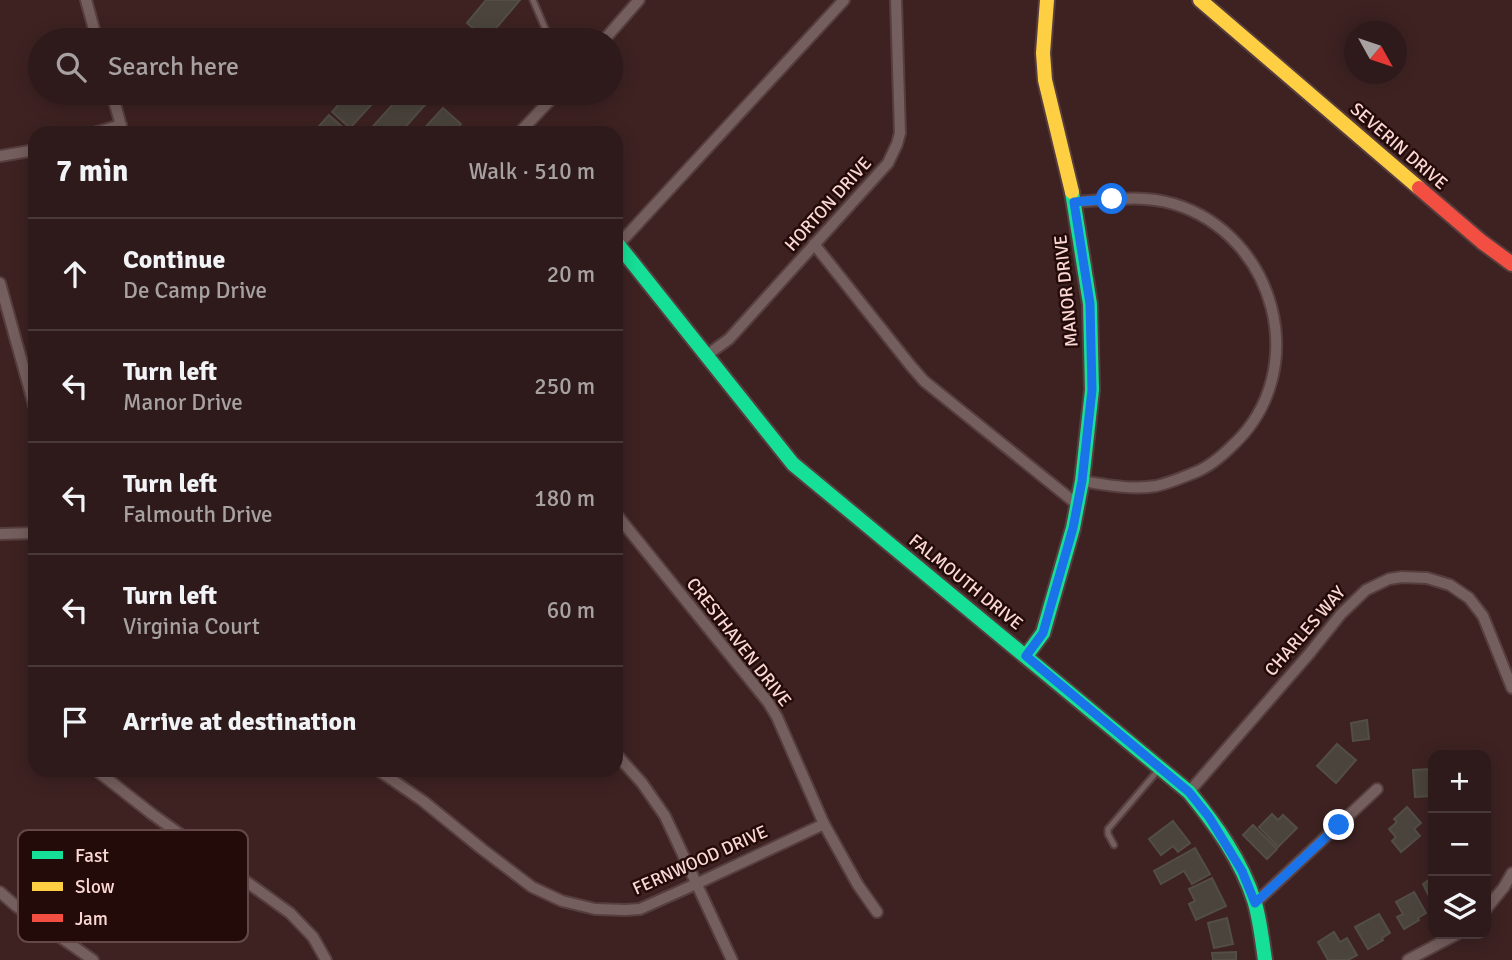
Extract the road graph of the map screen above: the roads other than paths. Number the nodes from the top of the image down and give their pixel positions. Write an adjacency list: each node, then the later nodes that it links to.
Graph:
1 (86, 0): 8 (street)
2 (533, 0): 9 (lane)
3 (639, 0): 10 (street)
4 (844, 0): 18 (street)
5 (896, 0): 19 (street, HORTON DRIVE)
6 (1047, 0): 17 (street, MANOR DRIVE)
7 (1200, 0): 21 (street, SEVERIN DRIVE)
8 (94, 28)
9 (545, 28)
10 (614, 28)
11 (115, 105): 13 (street)
12 (547, 105): 14 (street)
13 (121, 126)
14 (529, 126)
15 (28, 151): 16 (street)
16 (0, 156)
17 (1074, 202): 25 (street, MANOR DRIVE); 25 (street)
18 (623, 237)
19 (814, 244): 23 (street, HORTON DRIVE); 26 (street)
20 (623, 251): 23 (street, FALMOUTH DRIVE)
21 (1512, 264)
22 (0, 284): 24 (street)
23 (706, 355): 30 (street, FALMOUTH DRIVE)
24 (28, 384)
25 (1082, 481): 26 (street, MANOR DRIVE)
26 (1078, 505): 30 (street, MANOR DRIVE)
27 (623, 523): 38 (street, CRESTHAVEN DRIVE)
28 (28, 533): 29 (street)
29 (0, 534)
30 (1026, 656): 33 (street, FALMOUTH DRIVE)
31 (1512, 688): 37 (street, CHARLES WAY)
32 (623, 762): 43 (street)
33 (1160, 768): 37 (street, FALMOUTH DRIVE); 40 (lane)
34 (105, 777): 39 (street)
35 (388, 777): 43 (street, FERNWOOD DRIVE)
36 (1377, 789): 45 (street)
37 (1189, 792): 45 (street, FALMOUTH DRIVE)
38 (824, 824): 43 (street, FERNWOOD DRIVE); 48 (street, CRESTHAVEN DRIVE)
39 (174, 830)
40 (1114, 845)
41 (1512, 873): 46 (street)
42 (248, 884): 52 (street)
43 (696, 884): 53 (street)
44 (0, 892): 47 (street)
45 (1255, 903): 54 (street, FALMOUTH DRIVE)
46 (1491, 903)
47 (18, 907)
48 (877, 912)
49 (1448, 939): 55 (street)
50 (67, 942): 51 (street)
51 (93, 960)
52 (326, 960)
53 (732, 960)
54 (1265, 960)
55 (1408, 960)

